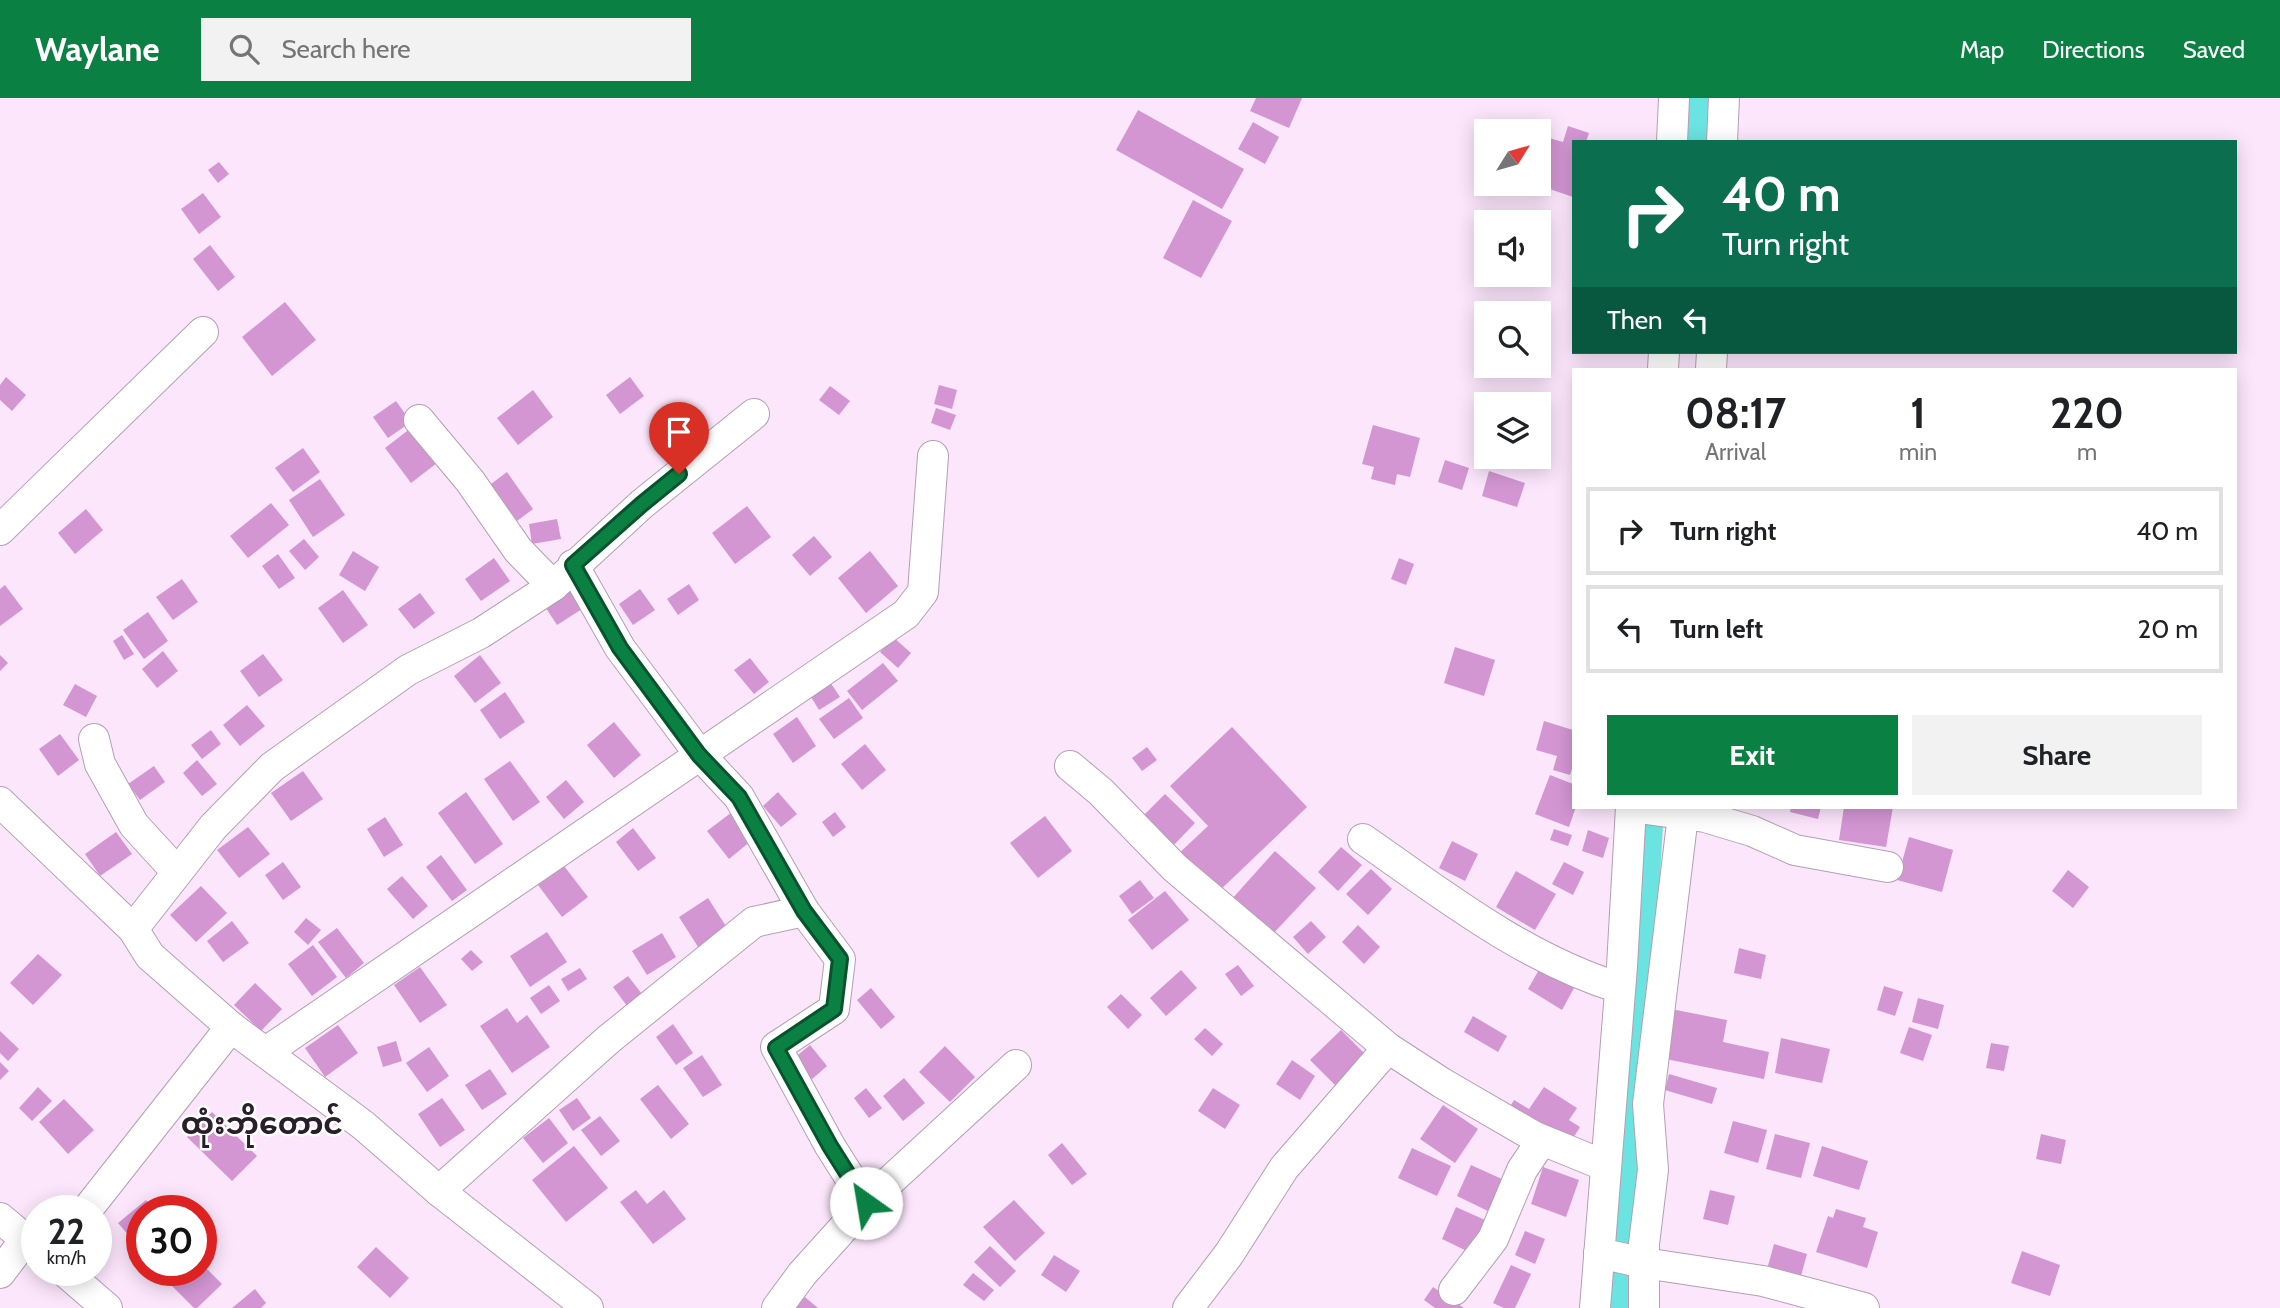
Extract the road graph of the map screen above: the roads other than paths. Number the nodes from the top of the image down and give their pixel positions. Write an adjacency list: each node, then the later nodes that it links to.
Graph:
1 (1674, 98): 3 (street)
2 (1724, 98): 4 (street)
3 (1672, 140)
4 (1722, 140)
5 (203, 332): 9 (street)
6 (754, 414): 10 (street)
7 (419, 420): 10 (street)
8 (933, 456): 12 (street)
9 (0, 530)
10 (563, 575): 12 (street); 18 (street)
11 (94, 739): 18 (street)
12 (699, 755): 19 (street); 24 (street)
13 (1070, 766): 23 (street)
14 (0, 802): 20 (street)
15 (1657, 809): 17 (street); 21 (street); 34 (street)
16 (1363, 839): 21 (street)
17 (1888, 867)
18 (177, 872): 20 (street)
19 (804, 911): 28 (street); 30 (street)
20 (133, 929): 22 (street)
21 (1620, 988): 27 (street)
22 (220, 1043): 24 (street); 29 (street)
23 (1388, 1048): 26 (street); 41 (street)
24 (266, 1052): 28 (street)
25 (1017, 1065): 30 (street)
26 (1542, 1140): 27 (street); 37 (street)
27 (1606, 1166): 34 (street)
28 (439, 1191): 39 (street)
29 (99, 1195)
30 (866, 1203): 40 (street)
31 (0, 1218): 32 (street)
32 (21, 1236)
33 (21, 1254): 35 (street)
34 (1621, 1258): 42 (street); 43 (street); 44 (street)
35 (0, 1273)
36 (82, 1286): 38 (street)
37 (1454, 1290)
38 (107, 1308)
39 (588, 1308)
40 (777, 1308)
41 (1188, 1308)
42 (1595, 1308)
43 (1644, 1308)
44 (1864, 1308)

